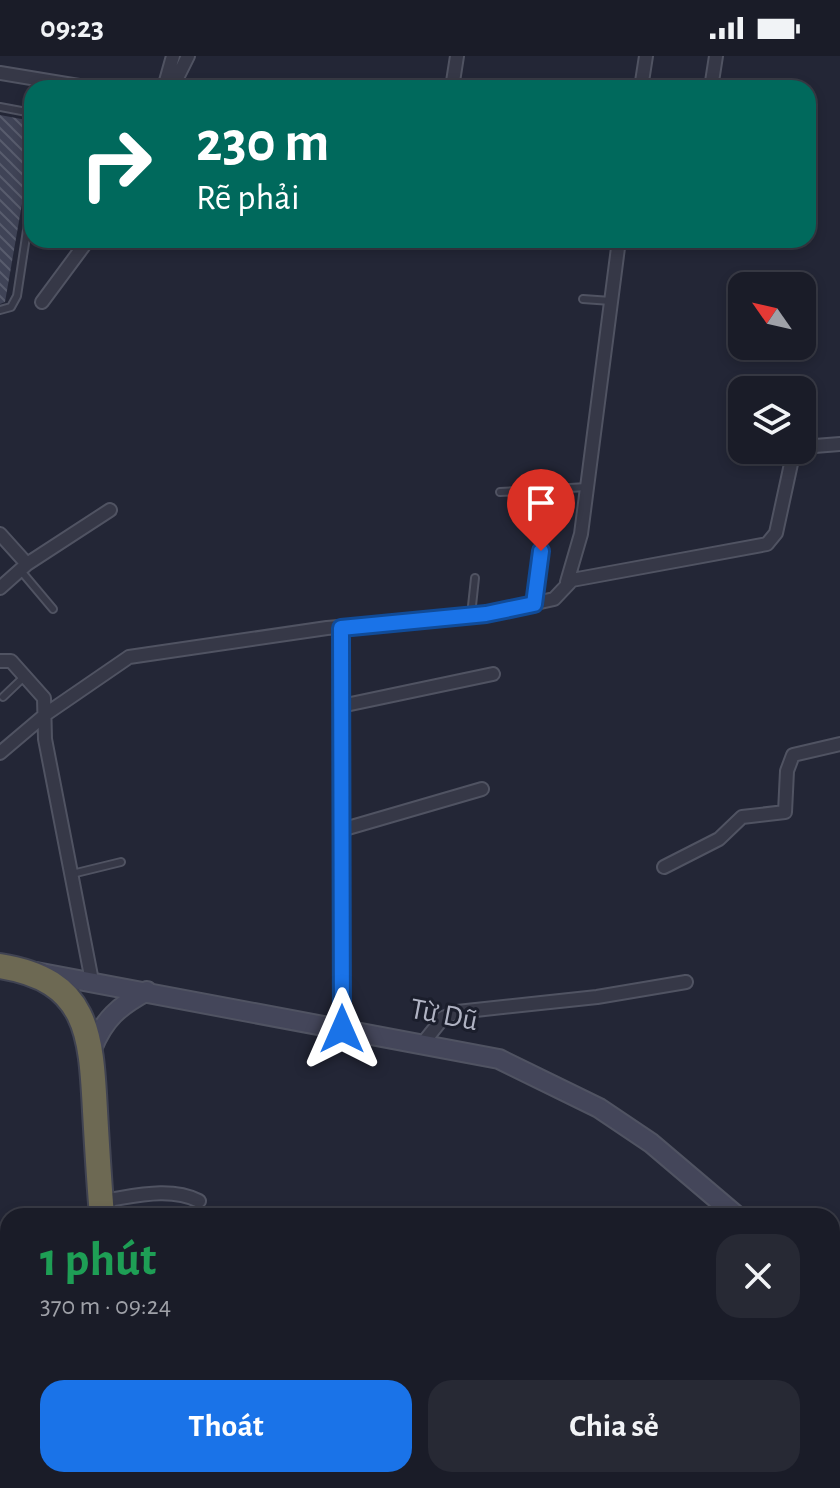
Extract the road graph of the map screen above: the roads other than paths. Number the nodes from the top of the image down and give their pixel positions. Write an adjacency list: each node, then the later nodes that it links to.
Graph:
1 (173, 56): 8 (street)
2 (188, 56): 9 (street)
3 (457, 56): 10 (street)
4 (646, 56): 11 (street)
5 (716, 56): 12 (street)
6 (0, 73): 7 (street)
7 (29, 80)
8 (172, 80)
9 (174, 80)
10 (453, 80)
11 (642, 80)
12 (712, 80)
13 (0, 107): 14 (lane)
14 (24, 112)
15 (24, 248): 21 (lane)
16 (82, 248): 20 (street)
17 (618, 248): 19 (street)
18 (583, 299): 19 (lane)
19 (611, 301): 25 (street)
20 (42, 302)
21 (0, 310)
22 (840, 444): 23 (street)
23 (816, 446)
24 (791, 464): 32 (street)
25 (587, 487): 26 (lane); 32 (street)
26 (500, 492)
27 (110, 510): 30 (street)
28 (0, 534): 30 (street)
29 (541, 551): 34 (street)
30 (24, 568): 33 (street); 35 (lane)
31 (475, 578): 36 (lane)
32 (573, 580): 34 (street)
33 (0, 588)
34 (534, 604): 36 (street)
35 (53, 609)
36 (471, 615): 37 (street)
37 (341, 628): 42 (street); 43 (street)
38 (0, 661): 40 (street)
39 (493, 674): 42 (street)
40 (25, 676): 41 (lane); 43 (street)
41 (3, 697)
42 (341, 706): 47 (street)
43 (46, 714): 45 (street); 50 (street)
44 (840, 744): 49 (street)
45 (0, 753)
46 (482, 789): 47 (street)
47 (341, 830): 56 (street)
48 (121, 862): 50 (lane)
49 (664, 867)
50 (72, 874): 53 (street)
51 (0, 966): 52 (highway, Từ Dũ)
52 (34, 971): 53 (main road, Từ Dũ); 58 (highway)
53 (92, 981): 55 (main road, Từ Dũ)
54 (686, 982): 57 (street)
55 (147, 991): 56 (main road, Từ Dũ); 58 (main road)
56 (342, 1029): 57 (main road, Từ Dũ)
57 (423, 1043): 61 (main road, Từ Dũ)
58 (92, 1049): 60 (highway)
59 (199, 1201): 60 (street)
60 (101, 1208)
61 (728, 1208)

